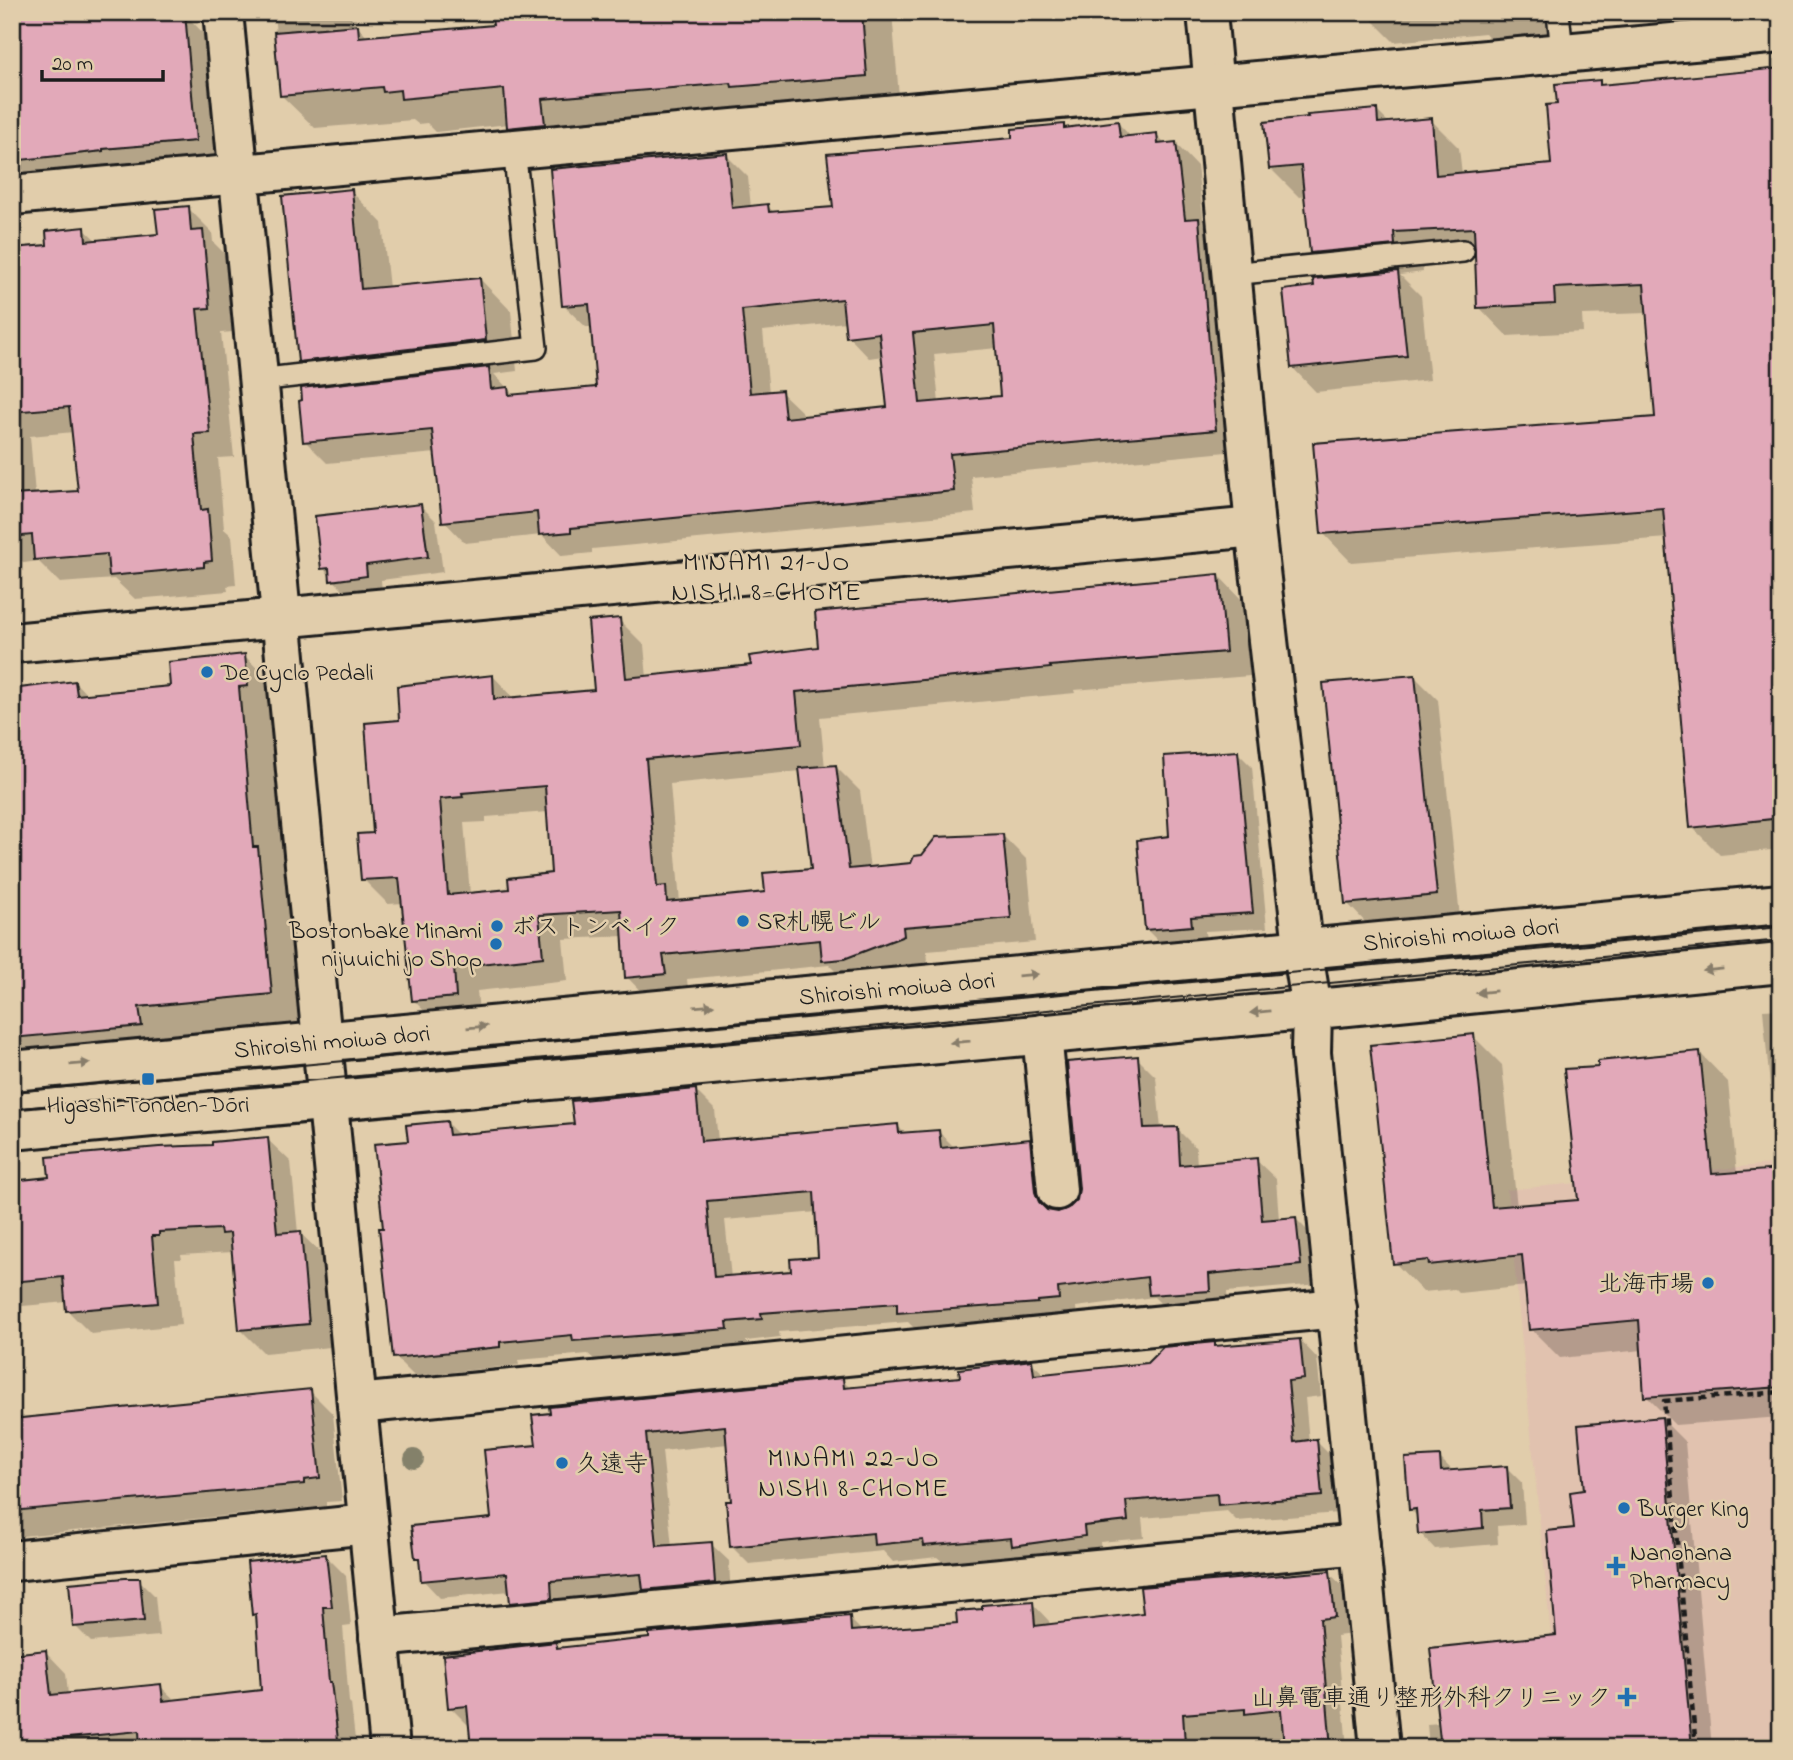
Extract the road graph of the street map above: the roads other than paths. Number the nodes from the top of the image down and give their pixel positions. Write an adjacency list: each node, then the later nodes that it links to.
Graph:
1 (223, 12): 8 (street)
2 (1207, 12): 6 (street)
3 (1558, 12): 5 (lane)
4 (1781, 33): 5 (street)
5 (1562, 53): 6 (street)
6 (1213, 85): 7 (street); 11 (street)
7 (514, 149): 8 (street); 12 (lane)
8 (238, 174): 9 (street); 12 (street)
9 (12, 195)
10 (1464, 251): 11 (lane)
11 (1231, 274): 13 (street)
12 (258, 380): 14 (street)
13 (1255, 527): 14 (street); 17 (street)
14 (281, 618): 15 (street); 21 (street)
15 (12, 643)
16 (1781, 904): 17 (street, Shiroishi moiwa dori)
17 (1303, 949): 19 (street); 21 (street, Shiroishi moiwa dori, one-way to 17)
18 (1781, 963): 19 (street, one-way to 19)
19 (1312, 1009): 20 (street, one-way to 20); 26 (street)
20 (1042, 1034): 23 (street, one-way to 23); 25 (street)
21 (322, 1042): 22 (street, Shiroishi moiwa dori, one-way to 21); 23 (street)
22 (12, 1071)
23 (327, 1101): 24 (street); 27 (street)
24 (12, 1130)
25 (1057, 1190)
26 (1336, 1308): 27 (street); 29 (street)
27 (357, 1404): 28 (street)
28 (369, 1524): 30 (street); 31 (street)
29 (1360, 1544): 31 (street); 33 (street)
30 (12, 1561)
31 (379, 1637): 32 (street)
32 (390, 1748)
33 (1380, 1748)

